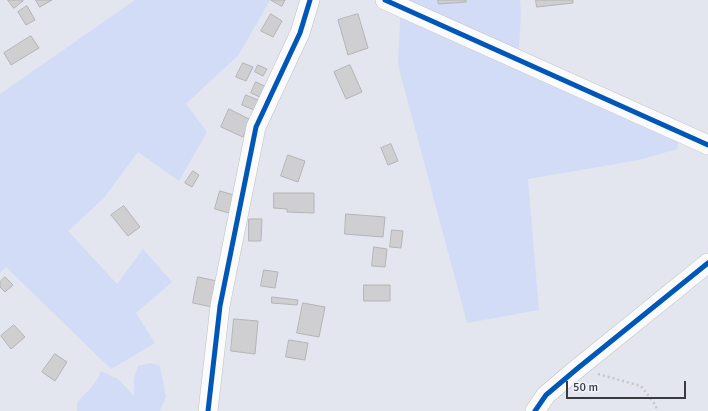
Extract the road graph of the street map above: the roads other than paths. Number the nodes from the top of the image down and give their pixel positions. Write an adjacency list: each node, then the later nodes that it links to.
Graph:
1 (310, 0): 5 (street)
2 (385, 0): 3 (street)
3 (708, 145)
4 (708, 263): 6 (street)
5 (208, 411)
6 (535, 411)

